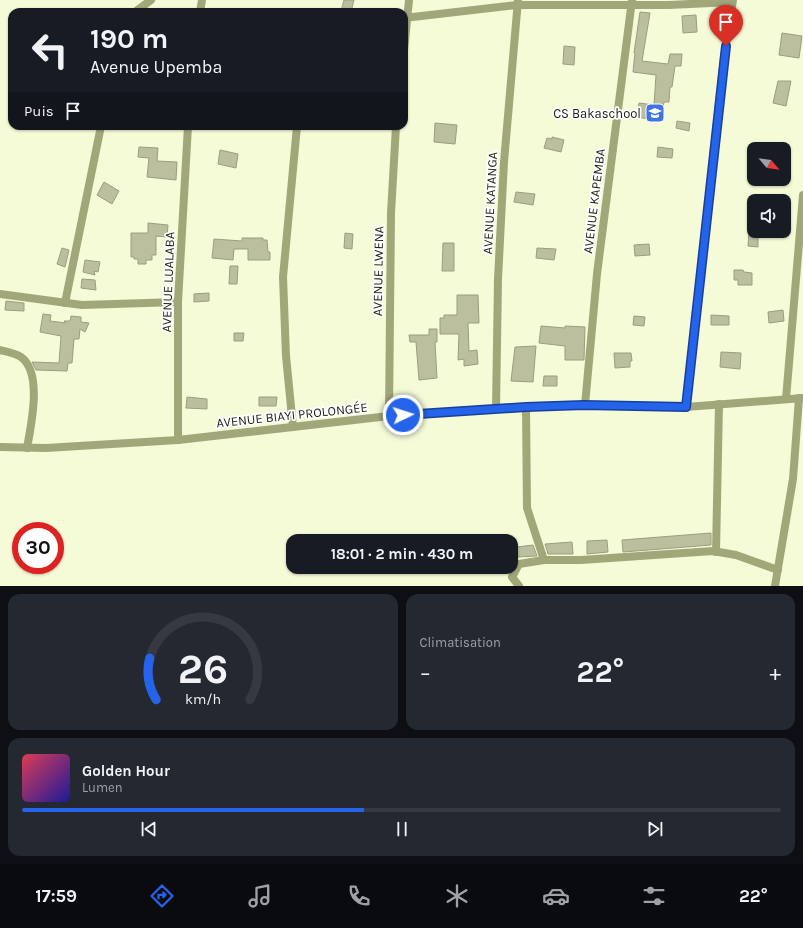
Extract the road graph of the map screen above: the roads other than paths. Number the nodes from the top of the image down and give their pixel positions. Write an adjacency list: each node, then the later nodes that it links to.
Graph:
1 (152, 0): 5 (street)
2 (732, 1): 3 (street); 21 (street)
3 (631, 2): 4 (street); 19 (street, AVENUE KAPEMBA)
4 (517, 3): 6 (street); 22 (street, AVENUE KATANGA)
5 (141, 8)
6 (408, 18)
7 (100, 130): 14 (street)
8 (188, 130): 13 (street, AVENUE LUALABA)
9 (297, 130): 24 (street)
10 (396, 130): 23 (street, AVENUE LWENA)
11 (803, 196): 17 (street)
12 (0, 294): 14 (street)
13 (178, 302): 14 (street); 25 (street, AVENUE LUALABA)
14 (65, 303)
15 (0, 350): 27 (street)
16 (801, 398): 17 (street, AVENUE BIAYI PROLONGÉE); 30 (street)
17 (786, 400): 18 (street, AVENUE BIAYI PROLONGÉE)
18 (718, 404): 21 (street, AVENUE BIAYI PROLONGÉE); 28 (street)
19 (584, 405): 20 (street, AVENUE BIAYI PROLONGÉE); 21 (street, AVENUE BIAYI PROLONGÉE)
20 (526, 407): 22 (street, AVENUE BIAYI PROLONGÉE); 29 (street)
21 (686, 407)
22 (496, 409): 23 (street, AVENUE BIAYI PROLONGÉE)
23 (389, 416): 24 (street, AVENUE BIAYI PROLONGÉE)
24 (293, 427): 25 (street, AVENUE BIAYI PROLONGÉE)
25 (178, 440): 27 (street, AVENUE BIAYI PROLONGÉE)
26 (0, 447): 27 (street, AVENUE BIAYI PROLONGÉE)
27 (27, 448)
28 (716, 552): 29 (street); 30 (street)
29 (544, 560): 31 (street)
30 (778, 570): 32 (street)
31 (518, 586)
32 (775, 586)

